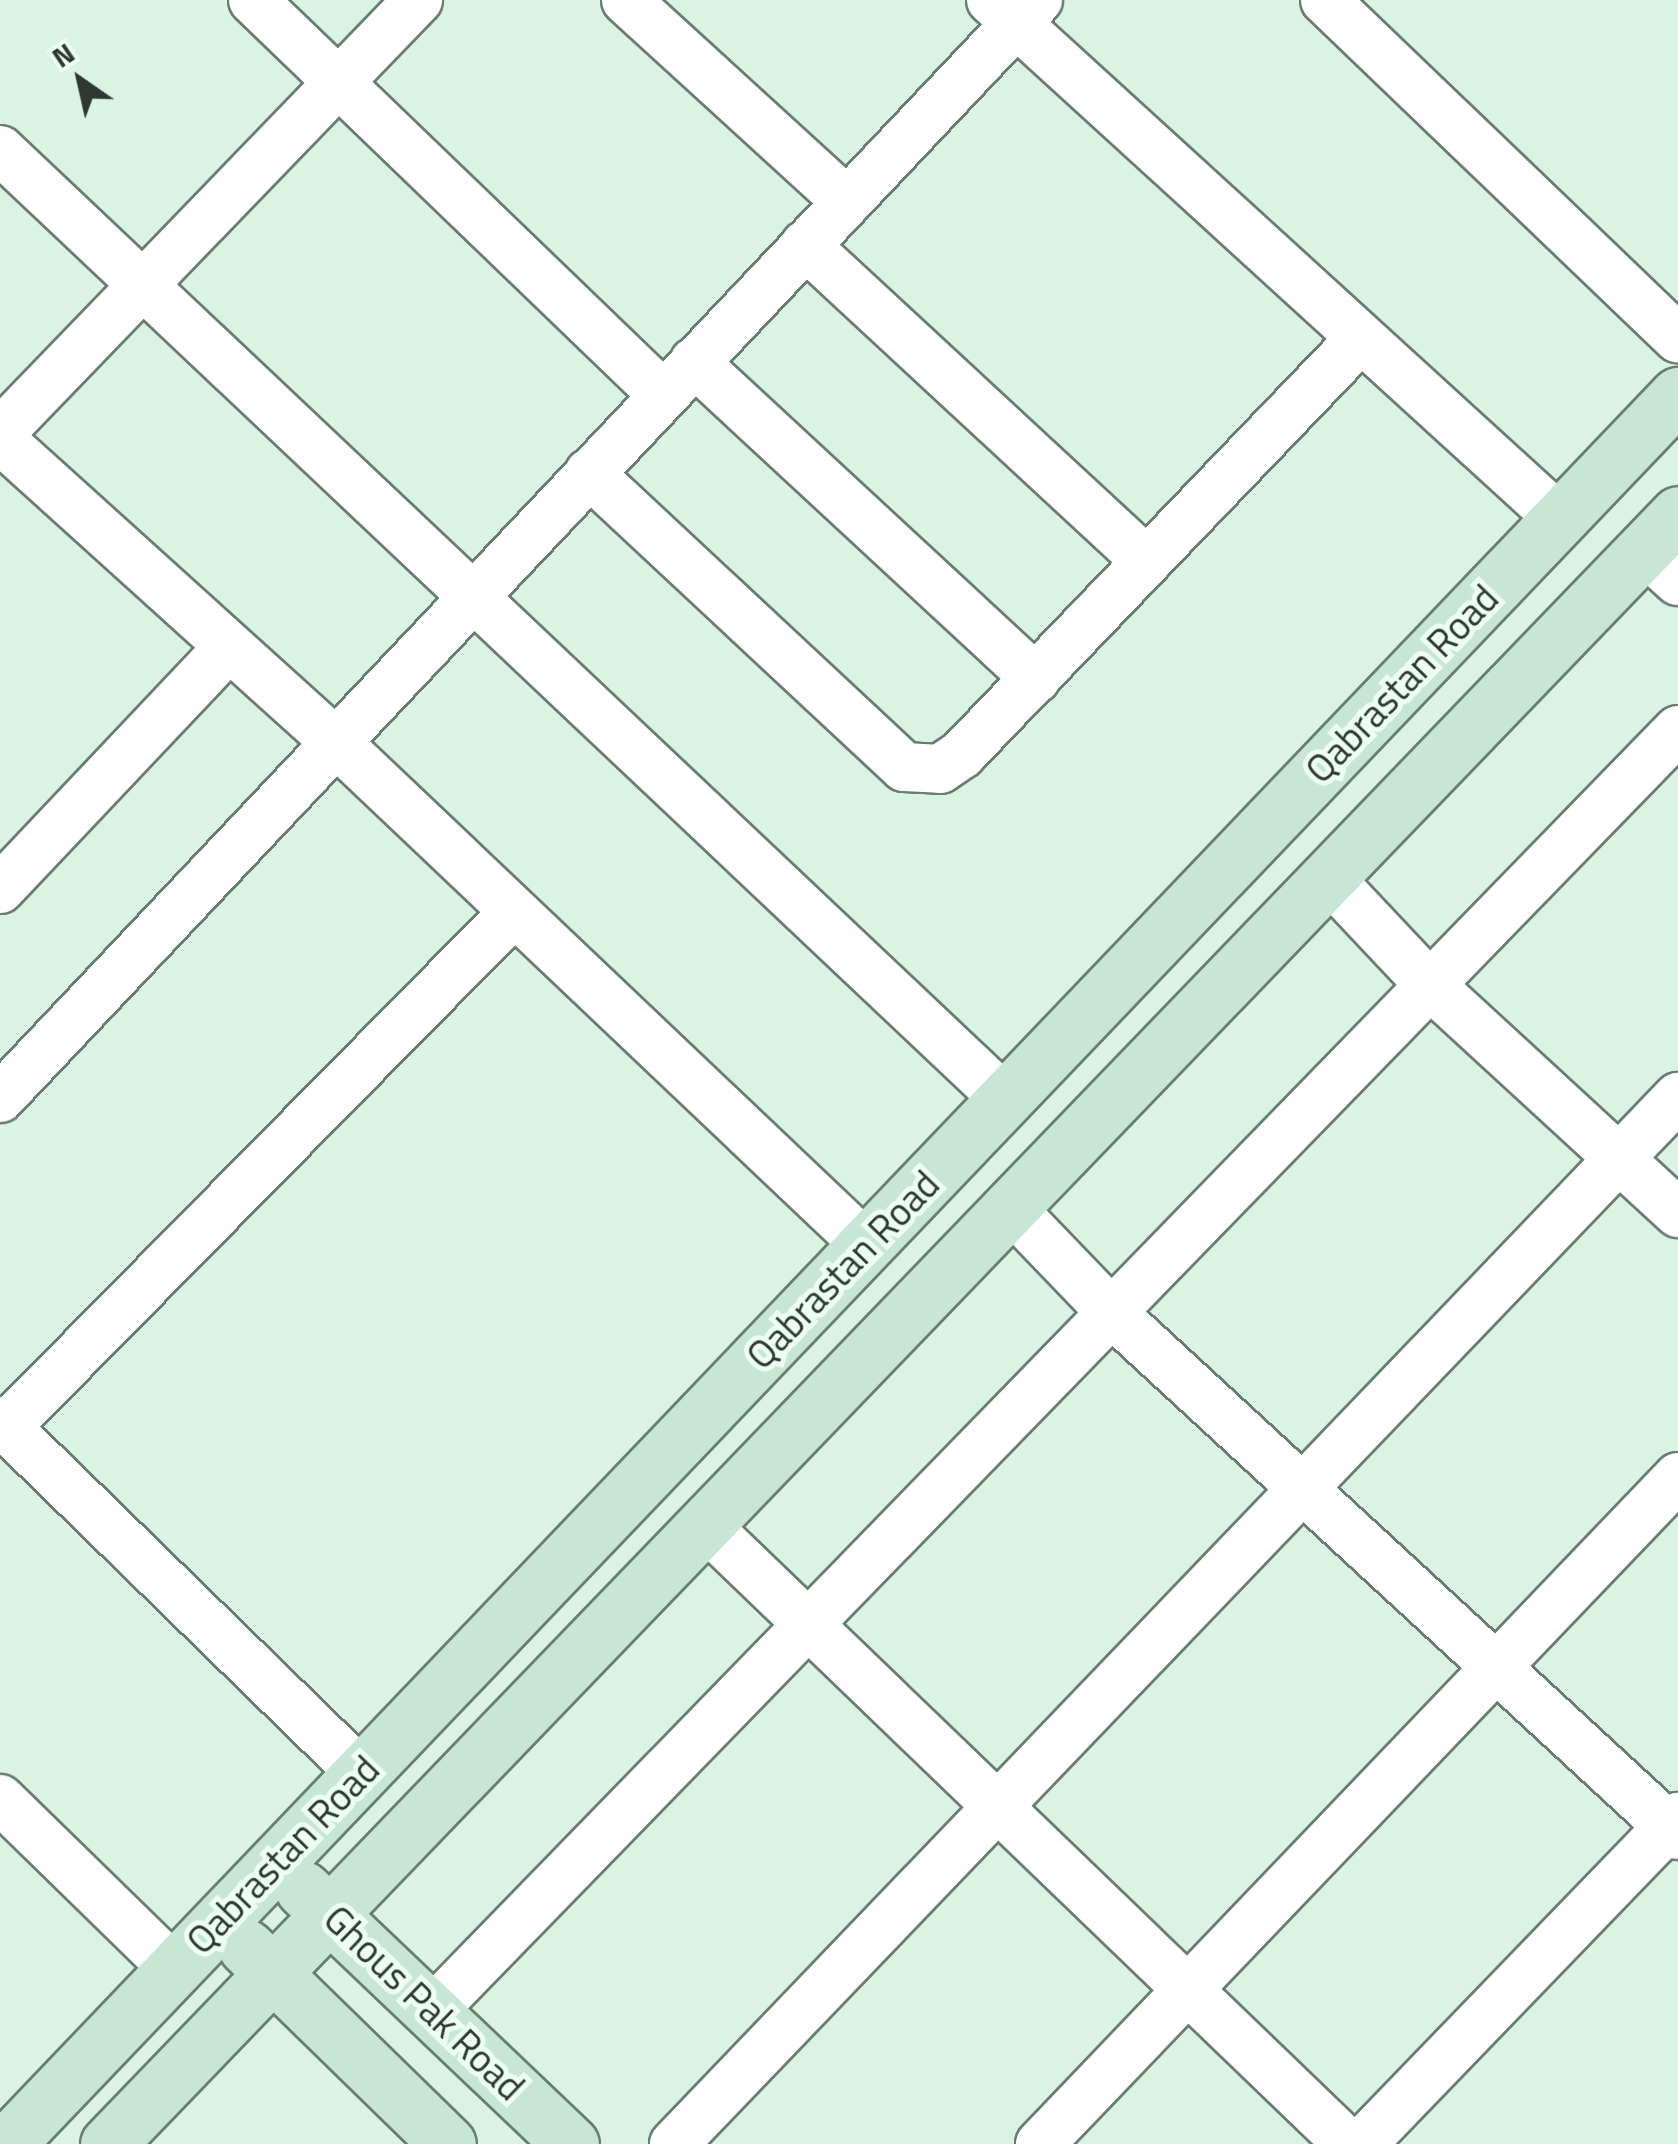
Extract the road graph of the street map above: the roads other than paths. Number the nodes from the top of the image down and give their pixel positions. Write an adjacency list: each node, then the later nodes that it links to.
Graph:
1 (254, 0): 6 (street)
2 (418, 0): 6 (street)
3 (626, 0): 8 (street)
4 (1325, 0): 12 (street)
5 (1014, 8): 8 (street); 11 (street)
6 (338, 82): 10 (street); 13 (street)
7 (0, 150): 10 (street)
8 (846, 201): 9 (street)
9 (805, 244): 13 (street); 19 (street)
10 (143, 285): 15 (street); 20 (street)
11 (1361, 338): 17 (street); 19 (street)
12 (1678, 339)
13 (678, 379): 16 (street); 22 (street)
14 (1678, 396): 17 (main road, Qabrastan Road)
15 (2, 443): 21 (street)
16 (589, 474): 20 (street); 22 (street)
17 (1560, 519): 31 (main road, Qabrastan Road)
18 (1667, 548): 25 (main road, Qabrastan Road)
19 (1147, 562): 22 (street)
20 (472, 596): 24 (street); 31 (street)
21 (229, 646): 24 (street); 26 (street)
22 (1036, 679)
23 (1678, 730): 28 (street)
24 (338, 744): 27 (street); 30 (street)
25 (1328, 877): 28 (street); 33 (main road, Qabrastan Road)
26 (0, 889)
27 (514, 912): 35 (street); 37 (street)
28 (1428, 982): 32 (street); 36 (street)
29 (1678, 1097): 32 (street)
30 (0, 1098)
31 (1008, 1102): 35 (main road, Qabrastan Road)
32 (1620, 1158): 34 (street); 39 (street)
33 (1010, 1206): 36 (street); 40 (main road, Qabrastan Road)
34 (1678, 1213)
35 (866, 1245): 43 (main road, Qabrastan Road)
36 (1109, 1310): 39 (street); 41 (street)
37 (3, 1424): 43 (street)
38 (1678, 1477): 42 (street)
39 (1301, 1490): 42 (street); 45 (street)
40 (704, 1524): 41 (street); 48 (main road, Qabrastan Road)
41 (810, 1629): 45 (street); 53 (street)
42 (1498, 1666): 46 (street); 52 (street)
43 (361, 1773): 47 (main road, Qabrastan Road)
44 (0, 1799): 50 (street)
45 (998, 1806): 52 (street); 58 (street)
46 (1675, 1826): 61 (street)
47 (275, 1864): 48 (main road, Ghous Pak Road); 49 (main road, Qabrastan Road)
48 (329, 1912): 51 (main road, Qabrastan Road); 53 (main road, Ghous Pak Road)
49 (218, 1922): 50 (main road, Qabrastan Road); 51 (main road)
50 (174, 1969): 54 (main road, Qabrastan Road)
51 (272, 1971): 55 (main road, Qabrastan Road); 56 (main road)
52 (1188, 1990): 59 (street); 60 (street)
53 (432, 2011): 57 (main road, Ghous Pak Road)
54 (6, 2138)
55 (108, 2144)
56 (448, 2144)
57 (571, 2144)
58 (674, 2144)
59 (1040, 2144)
60 (1348, 2144)
61 (1362, 2144)

